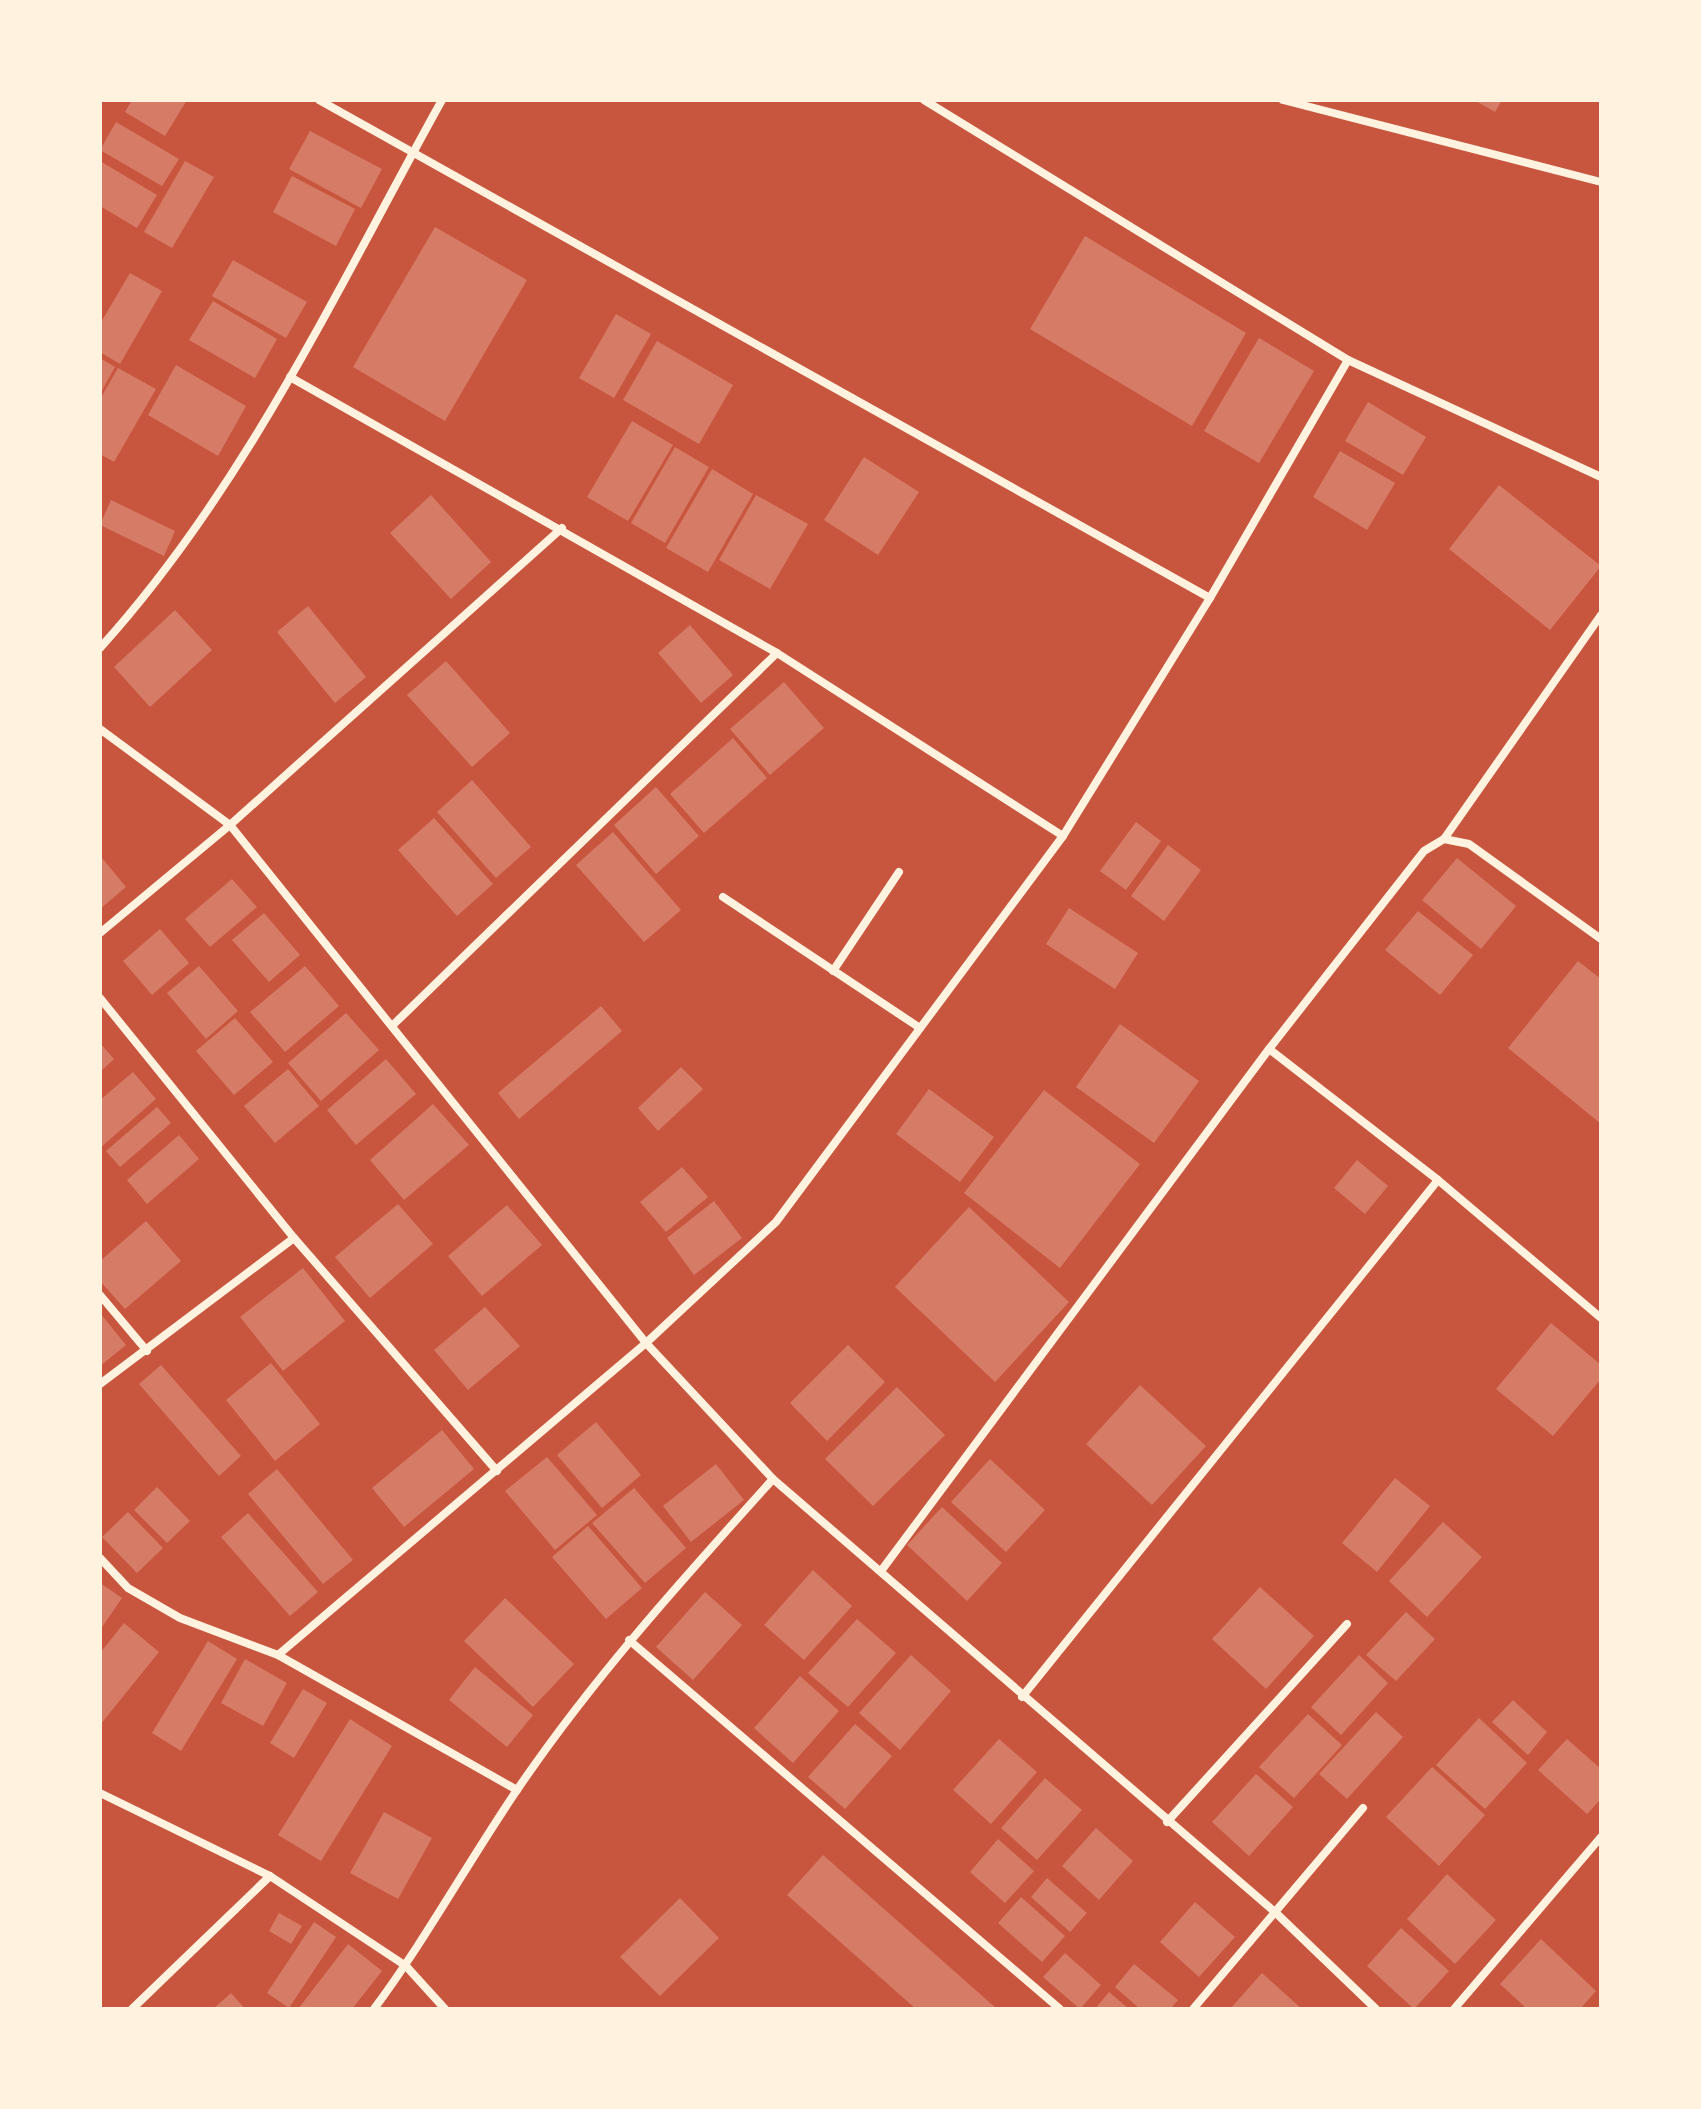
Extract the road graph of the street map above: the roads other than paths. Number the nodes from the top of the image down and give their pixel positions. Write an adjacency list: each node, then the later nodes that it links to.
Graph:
1 (319, 100): 5 (street)
2 (442, 100): 5 (street)
3 (924, 100): 7 (street)
4 (1283, 100): 6 (street)
5 (413, 152): 8 (street); 11 (street)
6 (1601, 182)
7 (1348, 360): 9 (street); 11 (street)
8 (290, 377): 10 (street); 13 (street)
9 (1601, 477)
10 (562, 528): 14 (street); 16 (street)
11 (1210, 598): 17 (street)
12 (1601, 615): 18 (street)
13 (100, 648)
14 (777, 653): 17 (street); 25 (street)
15 (100, 729): 16 (street)
16 (230, 825): 21 (street); 25 (street)
17 (1063, 836): 26 (street)
18 (1444, 839): 22 (street); 27 (street)
19 (899, 872): 23 (street)
20 (723, 897): 23 (street)
21 (100, 933)
22 (1601, 939)
23 (833, 971): 26 (street)
24 (100, 998): 29 (street)
25 (393, 1025): 32 (street)
26 (920, 1028): 32 (street)
27 (1269, 1049): 28 (street); 38 (street)
28 (1438, 1180): 31 (street); 42 (street)
29 (294, 1238): 33 (street); 35 (street)
30 (100, 1295): 33 (street)
31 (1601, 1318)
32 (646, 1343): 35 (street); 36 (street)
33 (147, 1351): 34 (street)
34 (100, 1384)
35 (497, 1471): 41 (street)
36 (773, 1479): 38 (street); 40 (street)
37 (100, 1558): 41 (street)
38 (881, 1571): 42 (street)
39 (1347, 1624): 46 (street)
40 (629, 1640): 43 (street); 54 (street)
41 (278, 1655): 43 (street)
42 (1022, 1697): 46 (street)
43 (517, 1790): 50 (street)
44 (100, 1793): 48 (street)
45 (1363, 1808): 49 (street)
46 (1167, 1822): 49 (street)
47 (1601, 1837): 57 (street)
48 (270, 1876): 50 (street); 51 (street)
49 (1276, 1913): 55 (street); 56 (street)
50 (406, 1966): 52 (street); 53 (street)
51 (132, 2009)
52 (374, 2009)
53 (445, 2009)
54 (1060, 2009)
55 (1193, 2009)
56 (1376, 2009)
57 (1454, 2009)

